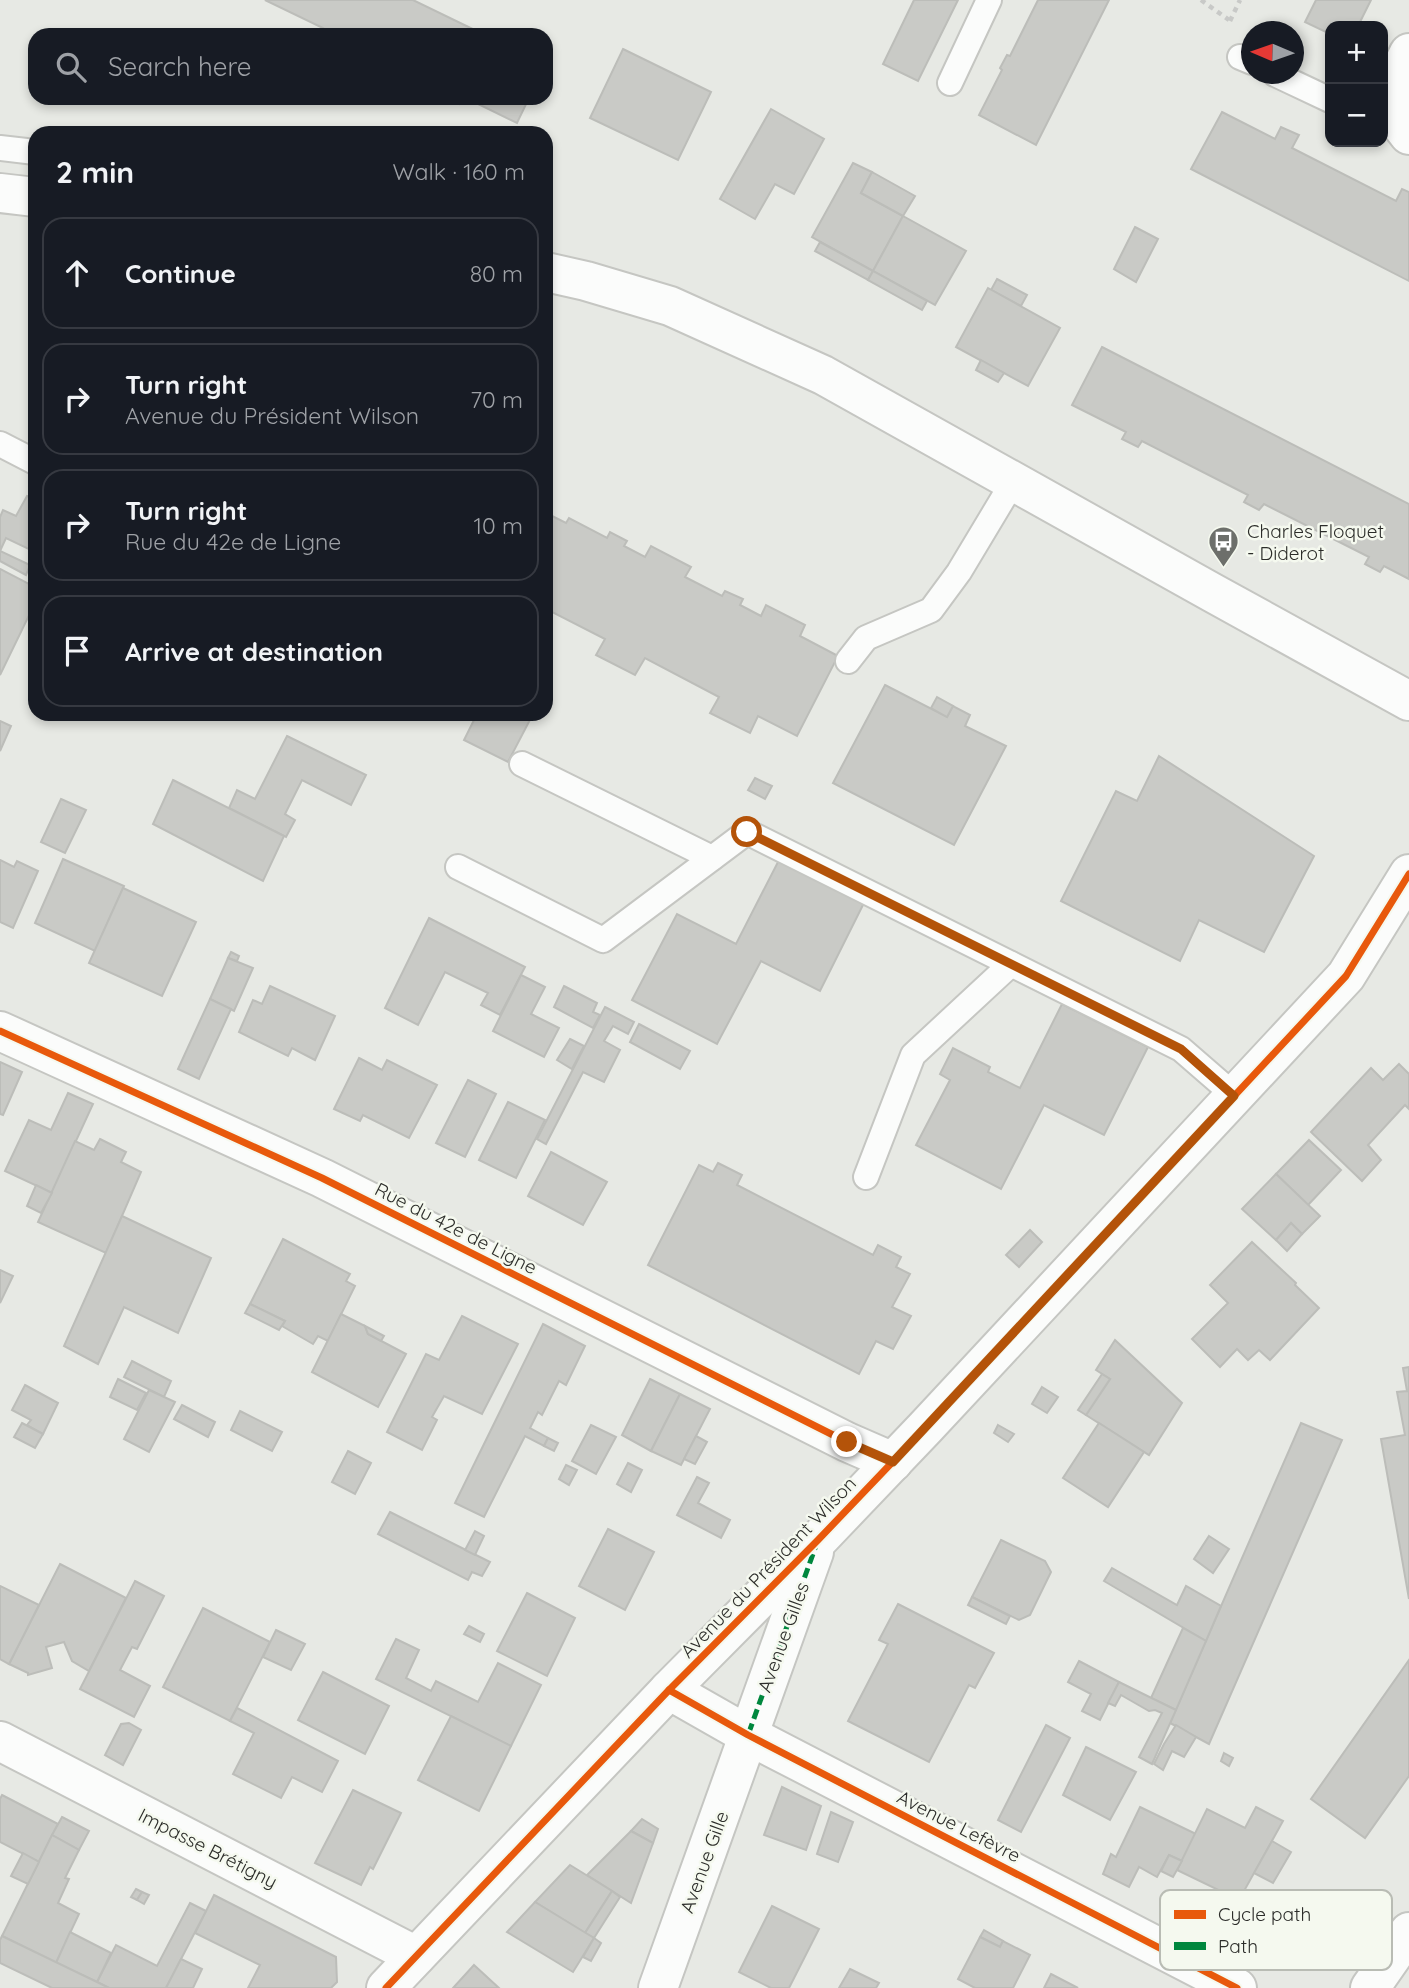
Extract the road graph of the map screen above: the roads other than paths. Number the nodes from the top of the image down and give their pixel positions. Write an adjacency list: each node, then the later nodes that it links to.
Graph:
1 (989, 0): 3 (lane)
2 (1409, 53): 6 (street)
3 (950, 83)
4 (1296, 84): 5 (lane)
5 (1325, 98)
6 (1395, 122)
7 (0, 148): 8 (lane)
8 (28, 151)
9 (0, 193): 10 (street)
10 (28, 196)
11 (553, 274): 14 (street)
12 (0, 444): 13 (lane)
13 (28, 458)
14 (1013, 482): 15 (lane); 16 (street)
15 (848, 661)
16 (1409, 701)
17 (522, 764): 18 (lane)
18 (712, 858): 19 (lane); 21 (lane)
19 (458, 867)
20 (1409, 874): 23 (street, Avenue du Président Wilson)
21 (1011, 964): 23 (lane); 24 (lane)
22 (0, 1031): 25 (street, Rue du 42e de Ligne)
23 (1234, 1096): 25 (street, Avenue du Président Wilson)
24 (866, 1177)
25 (893, 1462): 26 (street, Avenue du Président Wilson)
26 (818, 1540): 27 (street, Avenue du Président Wilson); 28 (street, Avenue Gilles)
27 (668, 1690): 28 (street, Avenue Lefèvre); 32 (street, Avenue du Président Wilson)
28 (748, 1735): 31 (street, Avenue Lefèvre); 37 (street, Avenue Gille)
29 (0, 1741): 32 (street, Impasse Brétigny)
30 (1409, 1932): 33 (street)
31 (1160, 1948)
32 (416, 1956): 36 (street, Avenue du Président Wilson)
33 (1392, 1956)
34 (1202, 1970): 38 (street, Avenue Lefèvre)
35 (1383, 1970): 39 (street)
36 (386, 1988)
37 (658, 1988)
38 (1237, 1988)
39 (1370, 1988)

